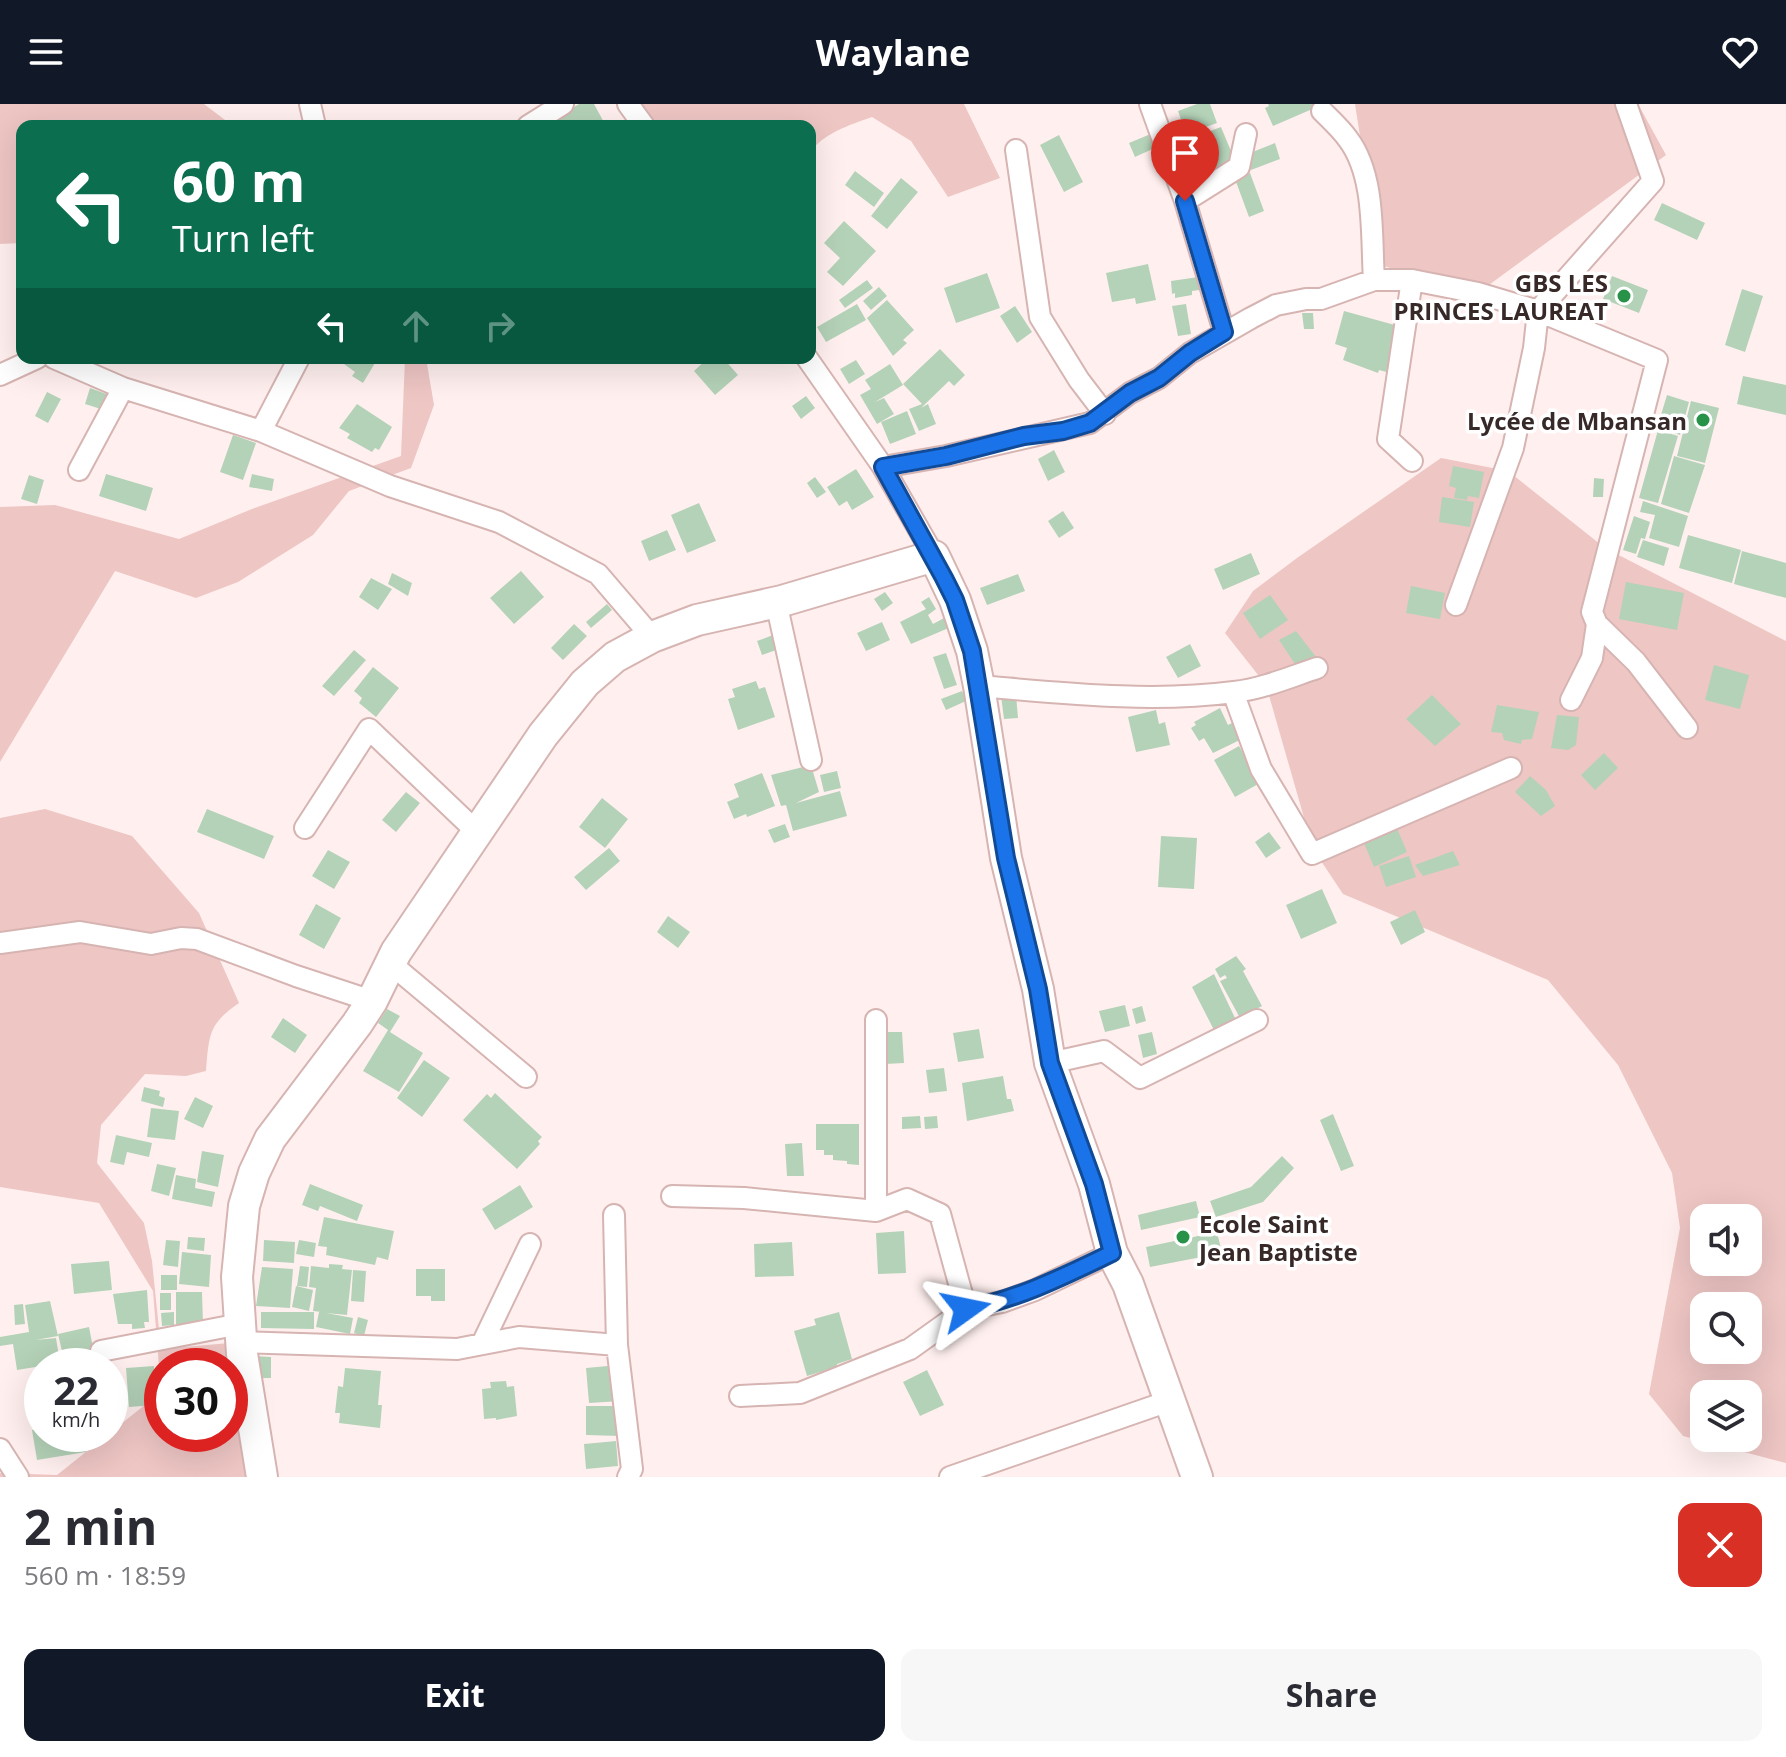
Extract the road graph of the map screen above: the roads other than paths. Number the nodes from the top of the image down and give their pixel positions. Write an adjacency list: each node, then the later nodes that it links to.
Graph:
1 (563, 104): 5 (street)
2 (1150, 104): 8 (street)
3 (1626, 104): 11 (street)
4 (1322, 111): 9 (street)
5 (538, 120)
6 (1246, 134): 8 (street)
7 (1016, 150): 19 (street)
8 (1185, 201): 12 (street)
9 (1374, 280): 10 (street); 12 (street)
10 (1412, 280): 11 (street); 21 (street)
11 (1538, 311): 26 (street); 27 (street)
12 (1224, 332): 19 (street)
13 (24, 364): 17 (street)
14 (68, 364): 18 (street)
15 (296, 364): 20 (street)
16 (811, 364): 22 (street)
17 (0, 375)
18 (123, 388): 20 (street); 23 (street)
19 (1105, 414): 22 (street)
20 (261, 431): 28 (street)
21 (1412, 461)
22 (883, 467): 24 (street)
23 (79, 470)
24 (934, 556): 25 (street); 30 (street)
25 (776, 602): 28 (street); 34 (street)
26 (1456, 605)
27 (1597, 624): 32 (street); 33 (street)
28 (652, 637): 37 (street)
29 (1317, 668): 31 (street)
30 (979, 686): 31 (street); 43 (street)
31 (1233, 692): 35 (street)
32 (1571, 700)
33 (1687, 728)
34 (811, 760)
35 (1511, 768)
36 (305, 828): 37 (street)
37 (478, 833): 39 (street)
38 (0, 943): 40 (street)
39 (390, 963): 40 (street); 44 (street)
40 (372, 1001): 51 (street)
41 (876, 1020): 46 (street)
42 (1257, 1020): 43 (street)
43 (1050, 1063): 49 (street)
44 (526, 1077)
45 (672, 1196): 46 (street)
46 (876, 1211): 50 (street)
47 (614, 1215): 53 (street)
48 (530, 1244): 52 (street)
49 (1112, 1253): 50 (street); 56 (street)
50 (966, 1309): 55 (street)
51 (241, 1333): 52 (street); 54 (street); 59 (street)
52 (482, 1344): 53 (street)
53 (617, 1345): 60 (street)
54 (124, 1348)
55 (740, 1396)
56 (1169, 1401): 61 (street); 62 (street)
57 (0, 1449): 58 (street)
58 (18, 1477)
59 (262, 1477)
60 (628, 1477)
61 (950, 1477)
62 (1197, 1477)

